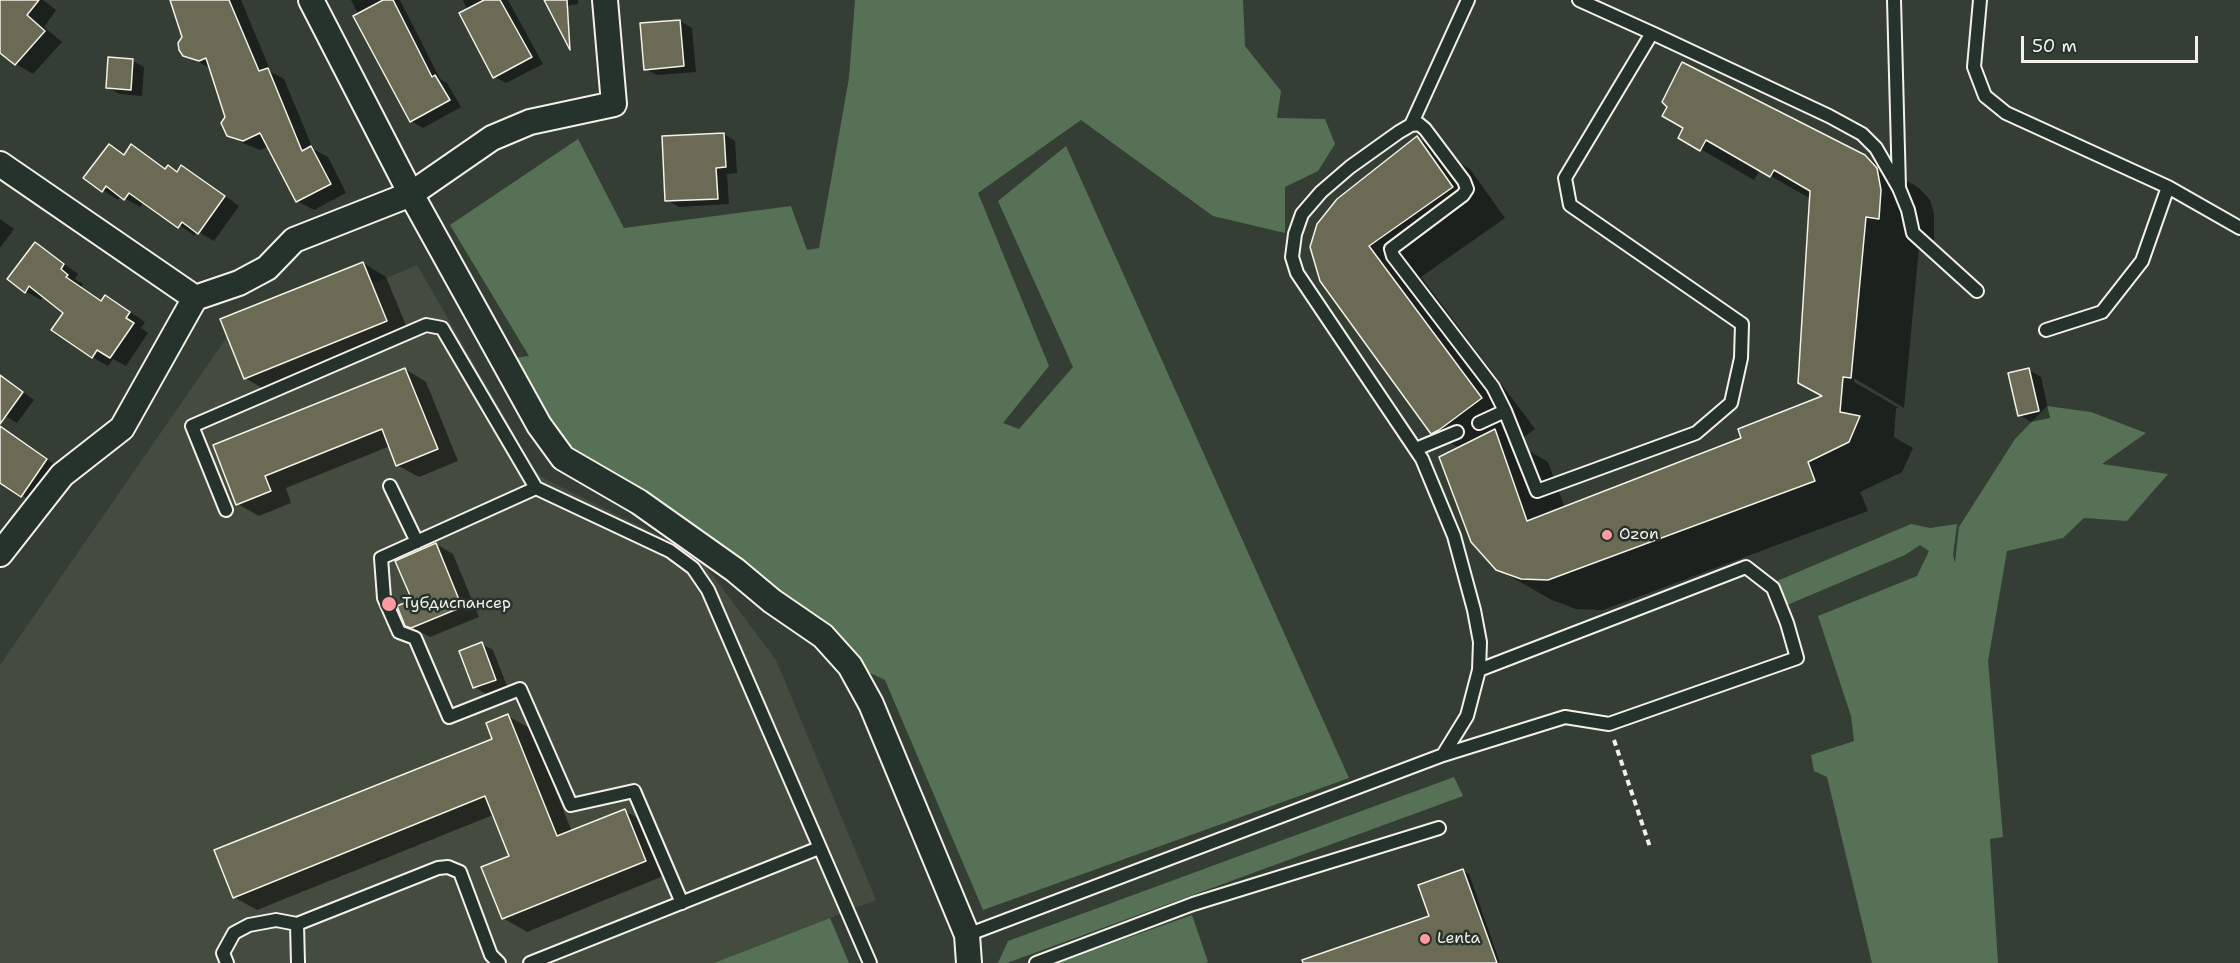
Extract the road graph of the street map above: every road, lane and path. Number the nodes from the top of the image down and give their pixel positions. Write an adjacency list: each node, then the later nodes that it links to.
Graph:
1 (311, 0): 12 (street)
2 (605, 0): 12 (street)
3 (1468, 0): 8 (lane)
4 (1580, 0): 7 (lane)
5 (1894, 0): 11 (lane)
6 (1980, 0): 10 (lane)
7 (1652, 33): 11 (lane); 17 (lane)
8 (1411, 125): 17 (lane); 20 (lane)
9 (0, 164): 15 (street)
10 (2168, 187): 13 (lane); 16 (lane)
11 (1899, 188): 14 (lane)
12 (411, 194): 15 (street); 34 (street)
13 (2240, 228)
14 (1977, 291)
15 (195, 298): 25 (street)
16 (2046, 330)
17 (1505, 411): 18 (lane)
18 (1479, 423)
19 (1456, 432): 20 (lane)
20 (1416, 449): 26 (lane)
21 (390, 486): 24 (lane)
22 (536, 488): 23 (lane); 24 (lane); 31 (lane)
23 (226, 510)
24 (417, 542): 32 (lane)
25 (0, 554)
26 (1479, 670): 27 (lane); 28 (lane)
27 (1608, 724): 28 (lane); 30 (path)
28 (1443, 754): 34 (lane)
29 (1439, 828): 41 (lane)
30 (1650, 847)
31 (819, 848): 32 (lane); 39 (lane)
32 (682, 903): 38 (lane)
33 (297, 924): 35 (lane); 36 (lane); 37 (lane)
34 (967, 935): 40 (street)
35 (227, 963)
36 (298, 963)
37 (499, 963)
38 (530, 963)
39 (870, 963)
40 (969, 963)
41 (1036, 963)

